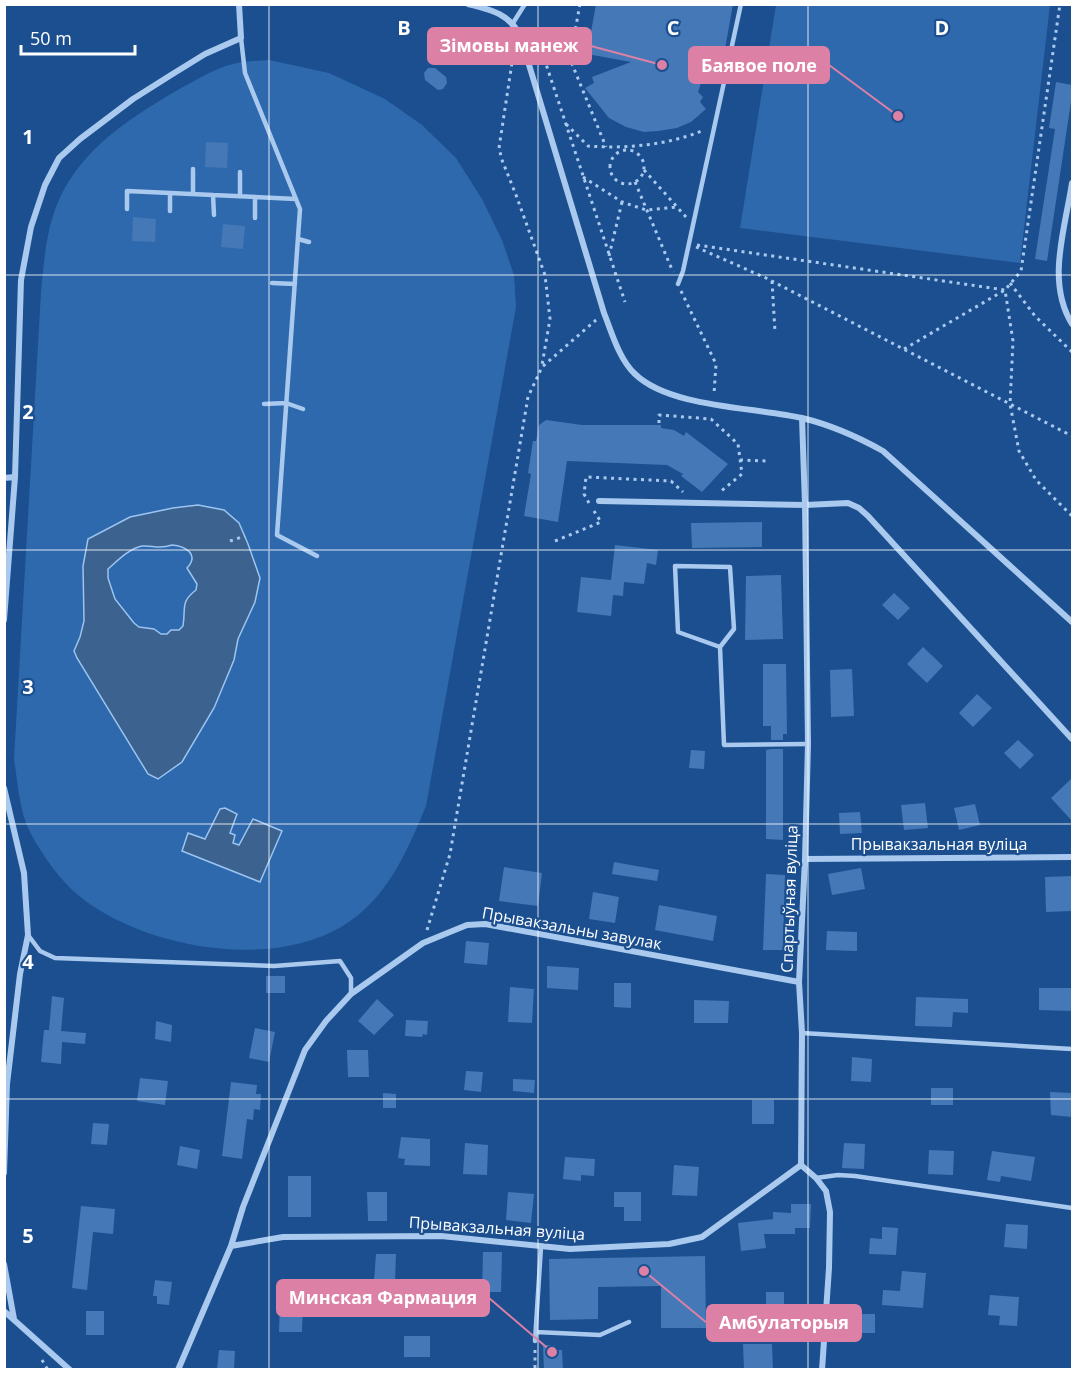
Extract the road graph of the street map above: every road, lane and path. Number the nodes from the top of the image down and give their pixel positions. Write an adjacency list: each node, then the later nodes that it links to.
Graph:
1 (239, 4): 8 (street)
2 (468, 4): 7 (street)
3 (525, 4): 7 (lane)
4 (580, 4): 11 (path)
5 (741, 4): 10 (lane)
6 (1060, 4): 39 (path)
7 (513, 23): 44 (street)
8 (241, 38): 24 (lane); 60 (street)
9 (513, 56): 49 (path)
10 (715, 125): 12 (path); 32 (lane)
11 (606, 147): 12 (path); 16 (path)
12 (625, 148): 14 (path); 17 (path)
13 (193, 169): 20 (lane)
14 (644, 170): 17 (path); 26 (path)
15 (240, 172): 22 (lane)
16 (583, 177): 25 (path); 36 (path)
17 (635, 182): 28 (path)
18 (1072, 183): 45 (street)
19 (170, 193): 20 (lane); 27 (lane); 29 (lane)
20 (193, 194): 21 (lane)
21 (213, 195): 22 (lane); 30 (lane)
22 (240, 196): 23 (lane)
23 (255, 197): 24 (lane); 31 (lane)
24 (296, 199): 33 (lane)
25 (622, 202): 28 (path); 36 (path)
26 (678, 207): 28 (path); 32 (path)
27 (127, 209)
28 (646, 210): 41 (path)
29 (170, 211)
30 (214, 215)
31 (255, 218)
32 (693, 225): 35 (lane)
33 (298, 239): 34 (lane); 40 (lane)
34 (309, 242)
35 (689, 244): 37 (path); 41 (lane); 42 (path)
36 (609, 256): 43 (path)
37 (772, 281): 46 (path); 47 (path)
38 (272, 283): 40 (lane)
39 (1010, 283): 42 (path); 48 (path)
40 (295, 284): 50 (lane)
41 (678, 284): 51 (path)
42 (1005, 290): 47 (path); 53 (path)
43 (625, 302)
44 (604, 313): 49 (path); 51 (street)
45 (1072, 324)
46 (775, 332)
47 (904, 349): 53 (path)
48 (1072, 353)
49 (542, 367): 80 (path)
50 (286, 403): 52 (lane); 54 (lane); 70 (lane)
51 (714, 403): 55 (street)
52 (264, 404)
53 (1010, 404): 57 (path); 66 (path)
54 (303, 409)
55 (802, 418): 65 (street, Спартыўная вуліца); 72 (street)
56 (659, 423): 58 (path)
57 (1072, 436)
58 (740, 460): 59 (path); 63 (path)
59 (766, 460)
60 (15, 477): 61 (street); 71 (street)
61 (4, 478)
62 (686, 495): 69 (path)
63 (717, 495)
64 (599, 501): 65 (street)
65 (805, 505): 74 (street); 75 (street, Спартыўная вуліца)
66 (1072, 516)
67 (245, 536): 68 (path)
68 (231, 541)
69 (555, 541)
70 (317, 556)
71 (4, 620)
72 (1072, 622)
73 (720, 647): 73 (lane); 75 (lane)
74 (1072, 739)
75 (808, 744): 78 (street, Спартыўная вуліца)
76 (4, 788): 79 (street)
77 (1072, 857): 78 (street, Прывакзальная вуліца)
78 (805, 859): 81 (street, Спартыўная вуліца)
79 (28, 935): 82 (lane); 86 (street)
80 (423, 942): 81 (street, Прывакзальны завулак); 82 (street, Прывакзальны завулак)
81 (799, 982): 83 (street, Спартыўная вуліца)
82 (351, 994): 89 (street, Прывакзальны завулак)
83 (801, 1033): 84 (lane); 85 (street, Спартыўная вуліца)
84 (1072, 1049)
85 (801, 1165): 87 (street); 90 (street, Прывакзальная вуліца)
86 (4, 1173)
87 (816, 1178): 88 (lane); 102 (street)
88 (1072, 1208)
89 (231, 1245): 90 (street, Прывакзальная вуліца); 100 (street)
90 (541, 1247): 95 (lane)
91 (4, 1264): 93 (street)
92 (4, 1311): 93 (street)
93 (14, 1319): 99 (street)
94 (629, 1322): 95 (lane)
95 (536, 1332): 96 (lane)
96 (535, 1341): 101 (path)
97 (40, 1357): 98 (path)
98 (48, 1370)
99 (70, 1370)
100 (178, 1370)
101 (535, 1370)
102 (822, 1370)

